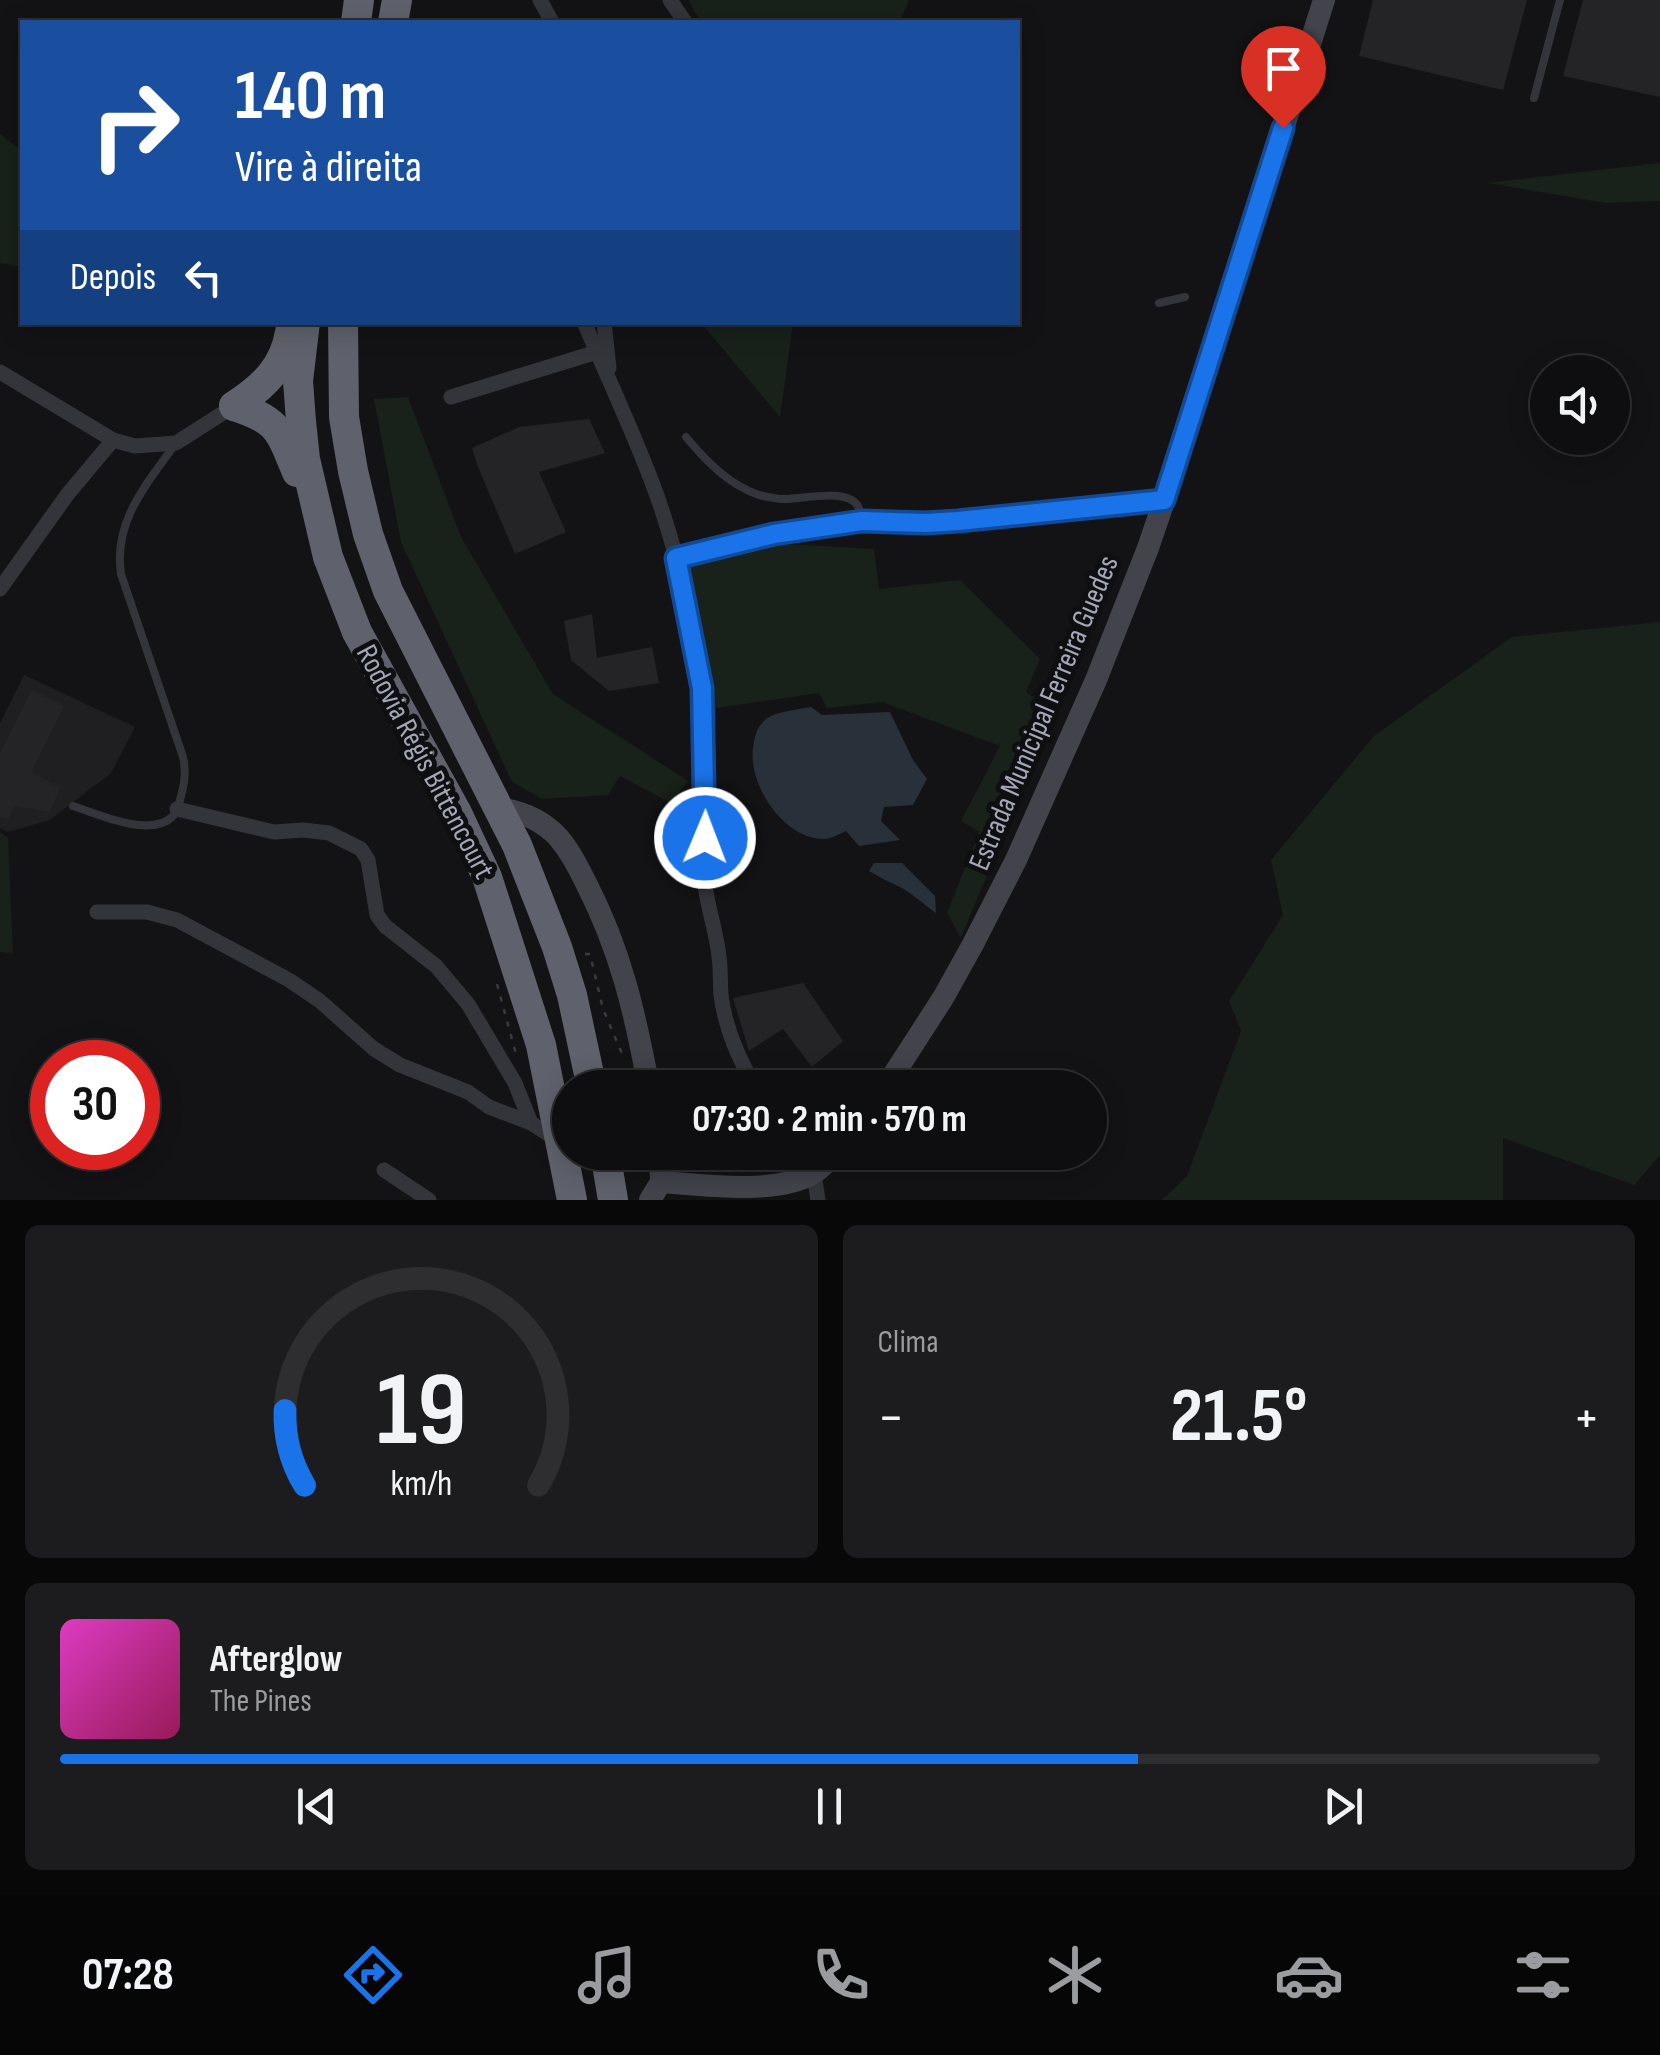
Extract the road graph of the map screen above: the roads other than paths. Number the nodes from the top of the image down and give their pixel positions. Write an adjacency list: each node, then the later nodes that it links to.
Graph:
1 (1324, 0): 19 (street, Estrada Municipal Ferreira Guedes)
2 (1560, 0): 3 (lane)
3 (1534, 98)
4 (1185, 297): 5 (lane)
5 (1158, 302)
6 (292, 325): 15 (highway)
7 (306, 325): 21 (highway, Rodovia Régis Bittencourt)
8 (343, 325): 25 (highway, Rodovia Régis Bittencourt)
9 (585, 325): 11 (street)
10 (604, 325): 13 (street)
11 (597, 352): 13 (street); 14 (street)
12 (0, 372): 17 (street)
13 (610, 377): 22 (street)
14 (451, 398)
15 (234, 406): 18 (street); 21 (highway)
16 (686, 437): 20 (lane)
17 (112, 440): 18 (street); 23 (street)
18 (176, 443): 26 (lane)
19 (1164, 500): 20 (lane); 31 (street, Estrada Municipal Ferreira Guedes)
20 (862, 521): 22 (lane)
21 (326, 548): 32 (highway, Rodovia Régis Bittencourt)
22 (676, 558): 30 (street)
23 (0, 589)
24 (72, 806): 26 (lane)
25 (497, 808): 28 (highway, Rodovia Régis Bittencourt); 29 (street)
26 (178, 810): 33 (street)
27 (98, 912): 33 (street)
28 (588, 1070)
29 (645, 1070)
30 (747, 1070)
31 (897, 1070)
32 (552, 1097)
33 (531, 1123): 34 (street)
34 (552, 1137)
35 (384, 1170): 41 (street)
36 (567, 1170): 42 (highway, Rodovia Régis Bittencourt)
37 (608, 1170): 43 (highway)
38 (804, 1170): 40 (street)
39 (822, 1170): 44 (street)
40 (656, 1191)
41 (429, 1200)
42 (572, 1200)
43 (613, 1200)
44 (818, 1200)

